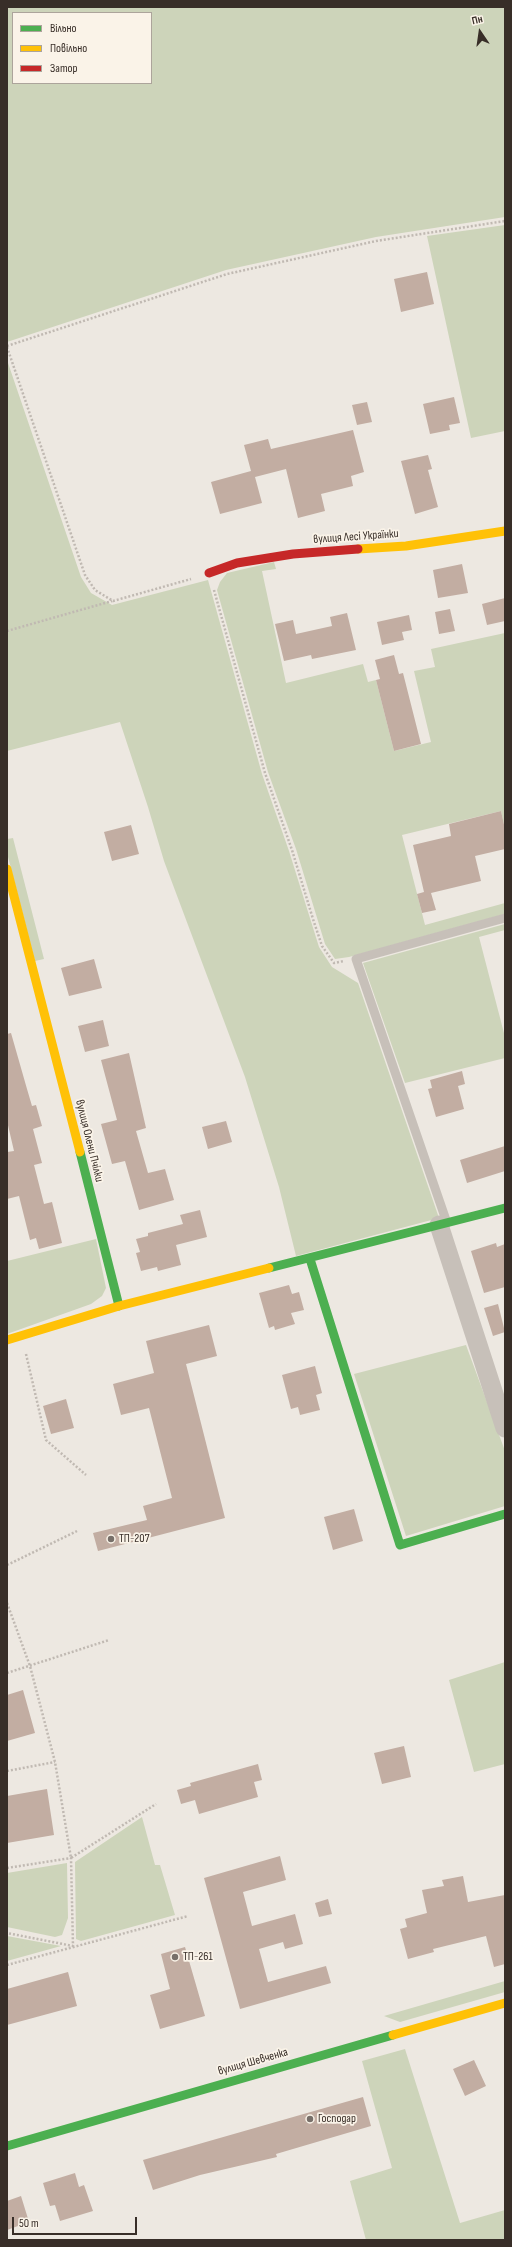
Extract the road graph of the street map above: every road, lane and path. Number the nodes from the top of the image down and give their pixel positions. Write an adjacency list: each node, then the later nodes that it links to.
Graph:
1 (505, 221): 2 (path)
2 (7, 347): 5 (path)
3 (505, 531): 4 (street, вулиця Лесі Українки)
4 (209, 573): 5 (path); 9 (path)
5 (113, 601): 6 (path)
6 (7, 631)
7 (7, 868): 13 (street, вулиця Олени Пчілки)
8 (505, 918): 9 (lane)
9 (356, 959): 11 (lane)
10 (505, 1208): 11 (street)
11 (443, 1224): 12 (street); 16 (street)
12 (310, 1259): 13 (street); 18 (street)
13 (119, 1306): 14 (street)
14 (22, 1336): 15 (street); 17 (path)
15 (7, 1340)
16 (505, 1428)
17 (86, 1475)
18 (505, 1514)
19 (77, 1531): 20 (path)
20 (7, 1565)
21 (7, 1603): 23 (path)
22 (109, 1640): 23 (path)
23 (30, 1666): 24 (path); 25 (path)
24 (7, 1673)
25 (55, 1762): 26 (path); 28 (path)
26 (7, 1771)
27 (156, 1804): 28 (path)
28 (71, 1858): 29 (path); 32 (path)
29 (7, 1868)
30 (188, 1916): 32 (path)
31 (7, 1932): 32 (path)
32 (74, 1946): 33 (path)
33 (7, 1965)
34 (505, 2003): 35 (street, вулиця Шевченка)
35 (7, 2146)

